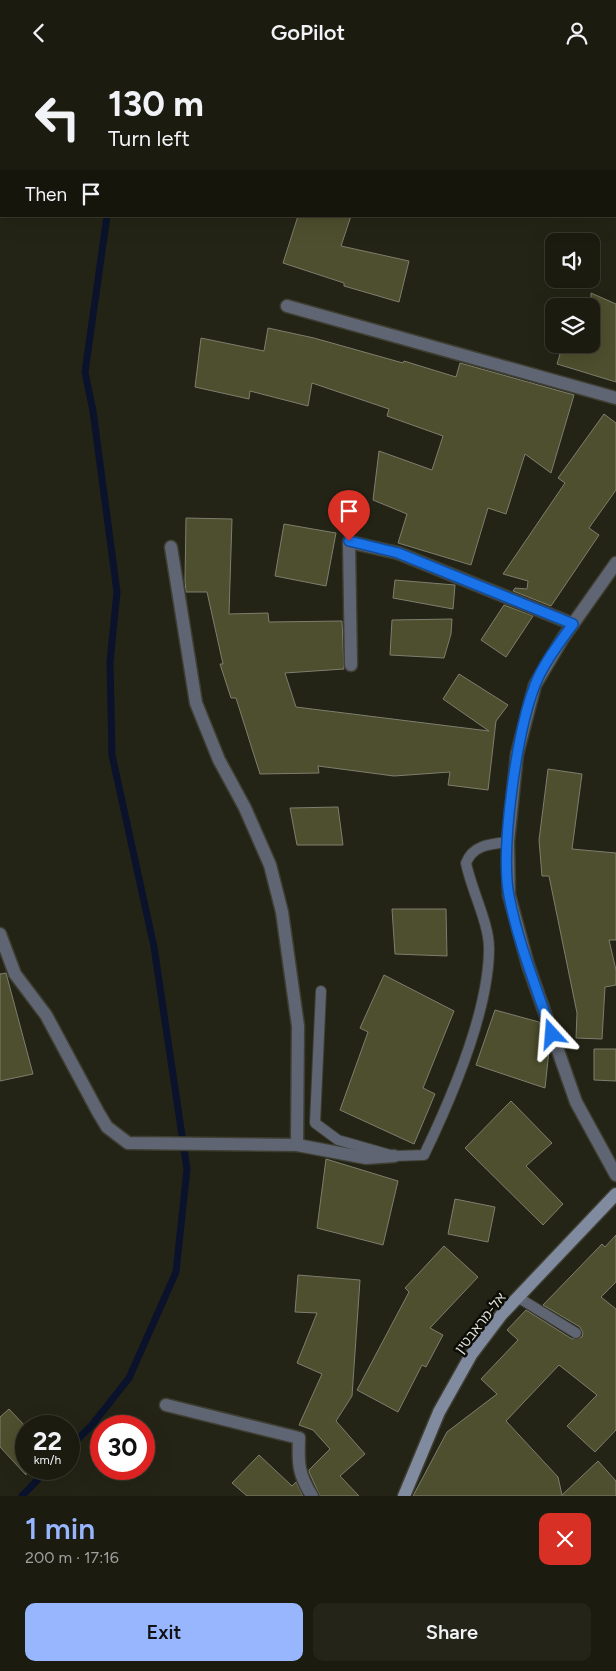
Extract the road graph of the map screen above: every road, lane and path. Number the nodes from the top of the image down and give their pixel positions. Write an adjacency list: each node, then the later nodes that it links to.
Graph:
1 (287, 306): 2 (street)
2 (616, 398)
3 (172, 547): 10 (street)
4 (616, 563): 5 (street)
5 (573, 624): 6 (street); 7 (street)
6 (351, 665)
7 (508, 842): 11 (lane); 12 (street)
8 (0, 934): 10 (street)
9 (321, 991): 11 (lane)
10 (298, 1145): 11 (street)
11 (394, 1156)
12 (616, 1175)
13 (616, 1194): 14 (street, אל-מראבטין)
14 (519, 1297): 15 (lane); 18 (street, אל-מראבטין)
15 (576, 1333)
16 (166, 1405): 17 (street)
17 (312, 1496)
18 (404, 1496)

